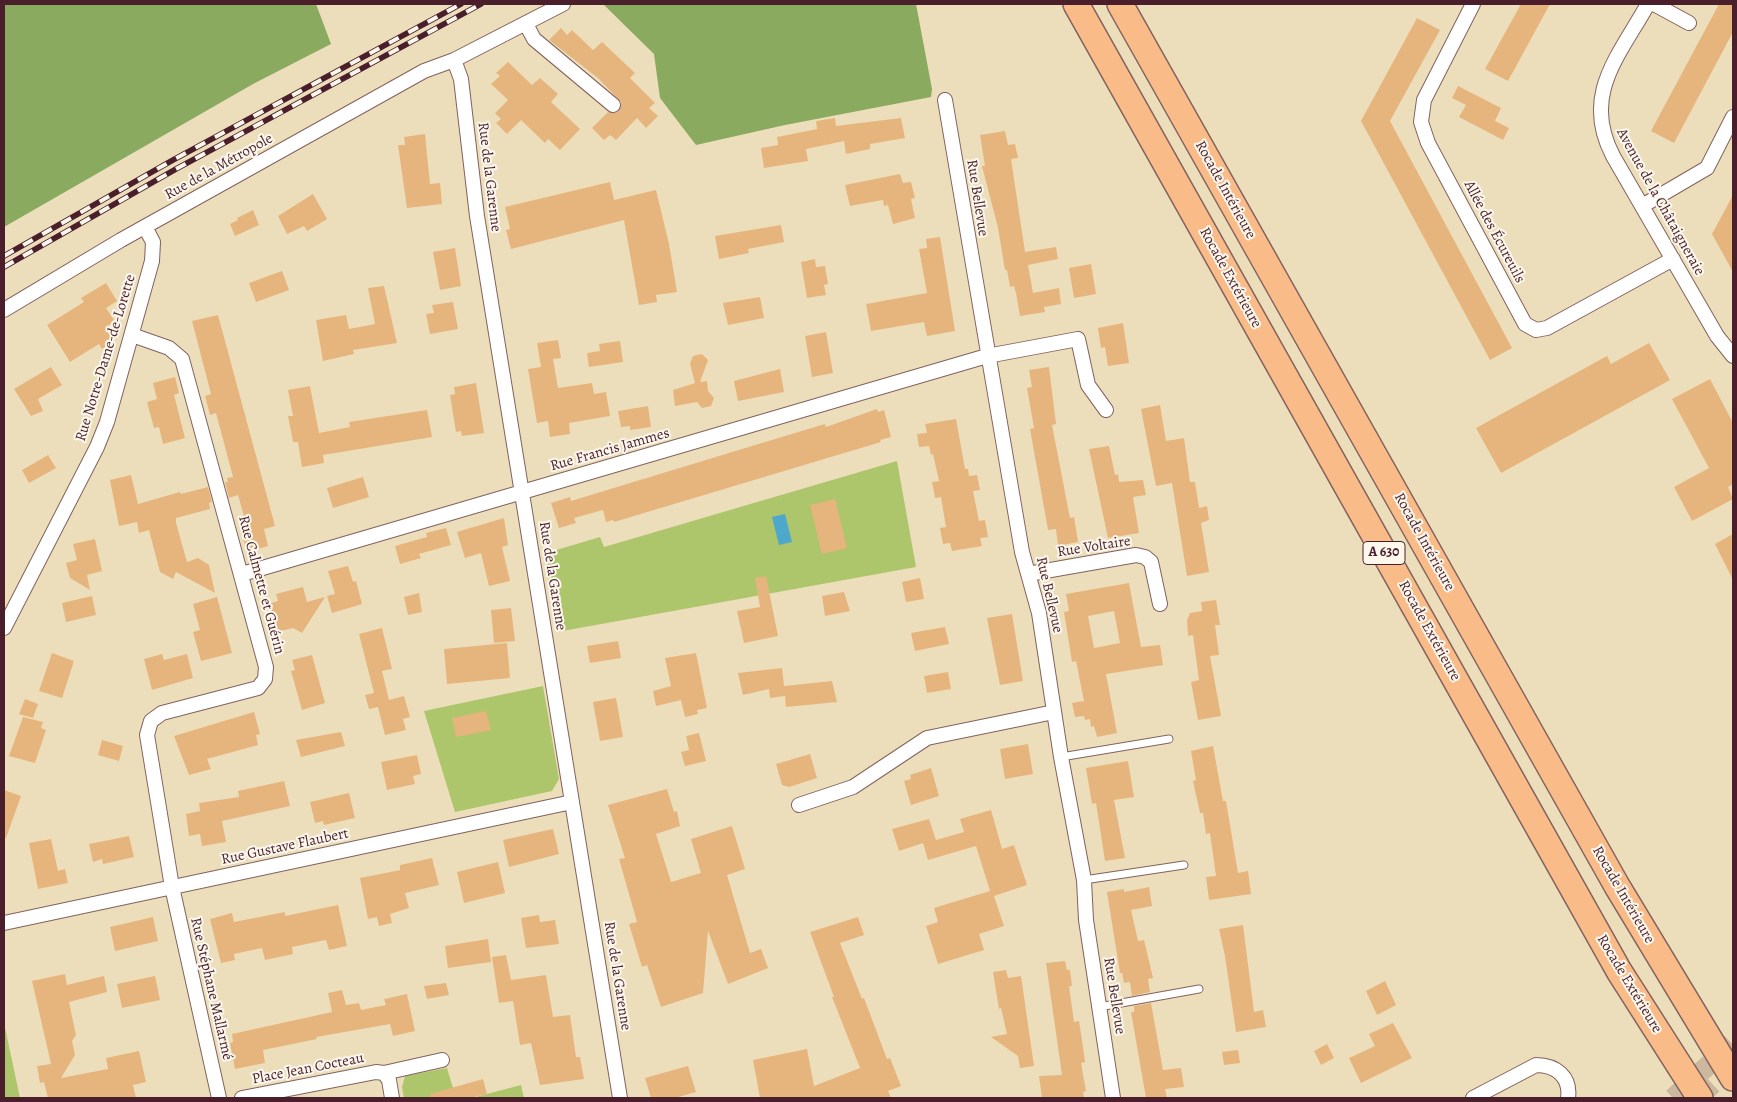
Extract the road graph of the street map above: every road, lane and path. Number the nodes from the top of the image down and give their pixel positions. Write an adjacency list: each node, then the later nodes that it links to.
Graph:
1 (563, 4): 8 (street, Rue de la Métropole)
2 (1076, 4): 47 (highway, Rocade Extérieure / A 630)
3 (1120, 4): 39 (highway, Rocade Intérieure / A 630)
4 (1473, 4): 15 (street, Allée des Écureuils)
5 (1648, 4): 13 (street, Avenue de la Châtaigneraie)
6 (1654, 4): 7 (street)
7 (1689, 22)
8 (526, 24): 9 (street, Rue de la Métropole); 11 (street)
9 (454, 60): 14 (street, Rue de la Métropole); 21 (street, Rue de la Garenne)
10 (945, 100): 18 (street, Rue Bellevue)
11 (614, 105)
12 (1733, 117): 13 (street)
13 (1642, 206): 15 (street, Avenue de la Châtaigneraie)
14 (145, 227): 16 (street, Rue de la Métropole); 17 (street, Rue Notre-Dame-de-Lorette)
15 (1673, 259): 19 (street, Avenue de la Châtaigneraie)
16 (4, 310)
17 (132, 335): 22 (street, Rue Calmette et Guérin); 25 (street, Rue Notre-Dame-de-Lorette)
18 (987, 356): 20 (street, Rue Francis Jammes); 21 (street, Rue Francis Jammes); 23 (street, Rue Bellevue)
19 (1733, 356)
20 (1106, 410)
21 (521, 492): 22 (street, Rue Francis Jammes); 29 (street, Rue de la Garenne)
22 (242, 574): 33 (street, Rue Calmette et Guérin)
23 (1028, 574): 24 (street, Rue Voltaire); 26 (street, Rue Bellevue)
24 (1160, 604)
25 (4, 628)
26 (1054, 712): 28 (street, Rue Bellevue); 30 (street)
27 (1169, 739): 28 (lane)
28 (1061, 757): 32 (street, Rue Bellevue)
29 (572, 802): 33 (street, Rue Gustave Flaubert); 43 (street, Rue de la Garenne)
30 (799, 805)
31 (1184, 865): 32 (lane)
32 (1084, 880): 36 (street, Rue Bellevue)
33 (172, 887): 34 (street, Rue Gustave Flaubert); 40 (street, Rue Stéphane Mallarmé)
34 (4, 923)
35 (1199, 989): 36 (lane)
36 (1099, 1007): 44 (street, Rue Bellevue)
37 (442, 1060): 38 (street)
38 (384, 1073): 41 (street, Place Jean Cocteau); 42 (street, Place Jean Cocteau)
39 (1733, 1078)
40 (219, 1098)
41 (242, 1098)
42 (392, 1098)
43 (620, 1098)
44 (1113, 1098)
45 (1473, 1098): 46 (street)
46 (1568, 1098)
47 (1700, 1098)

